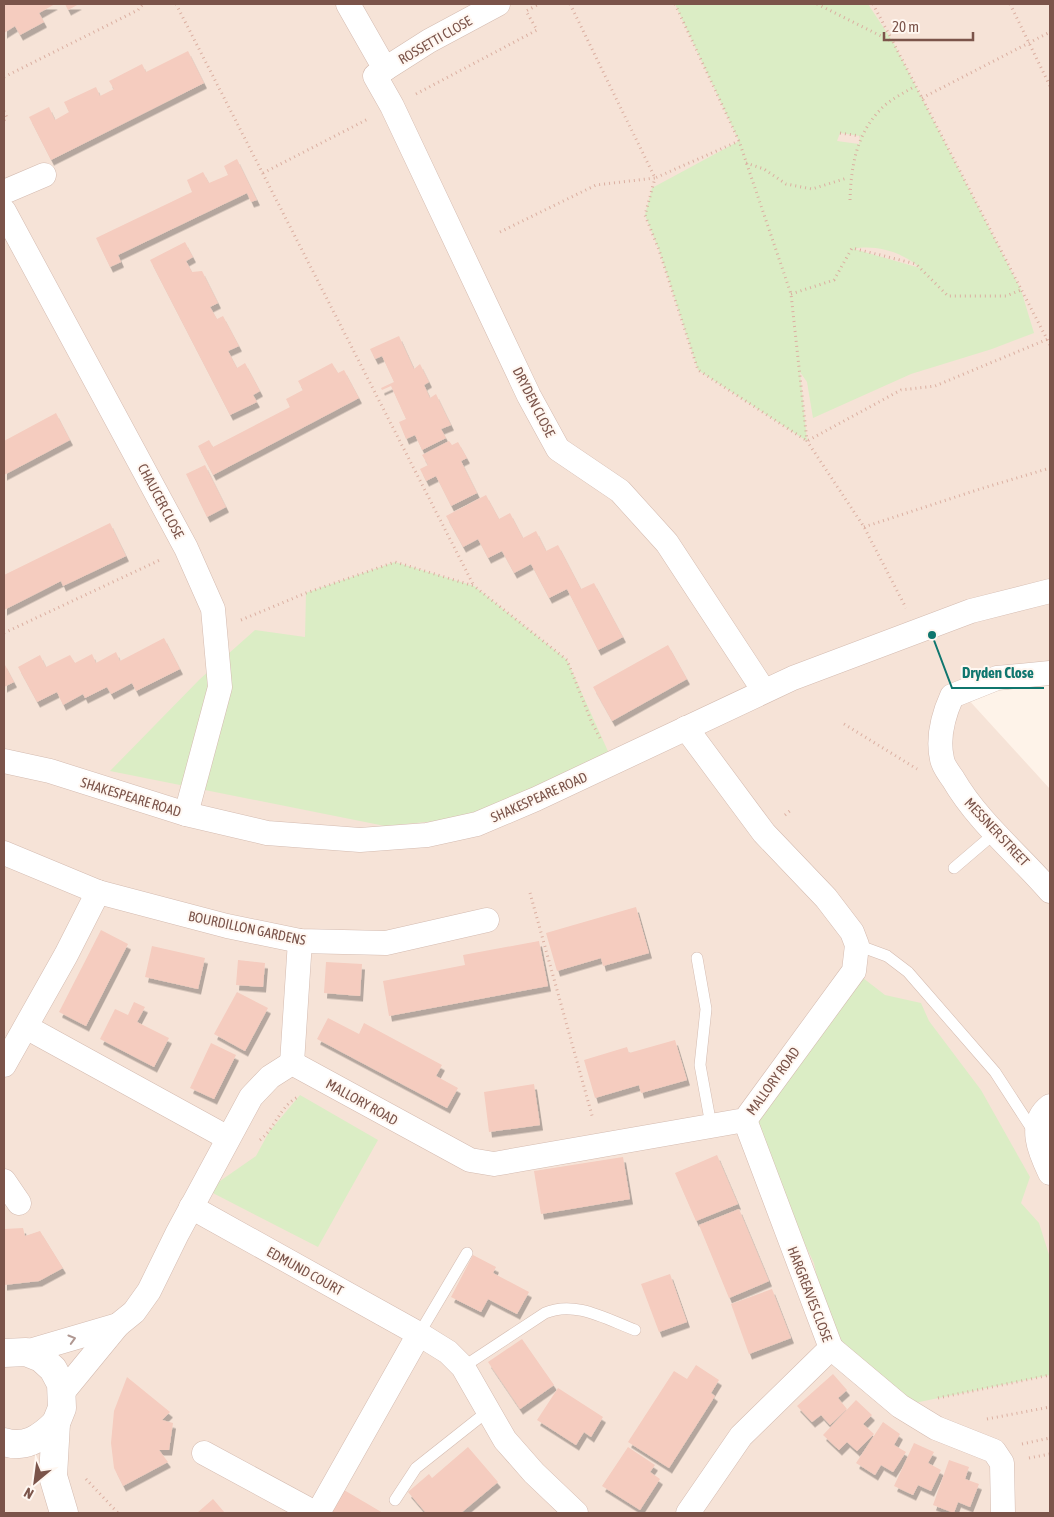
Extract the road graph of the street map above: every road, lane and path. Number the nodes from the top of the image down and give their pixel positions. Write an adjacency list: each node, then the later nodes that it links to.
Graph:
1 (143, 4): 15 (path)
2 (176, 4): 26 (path)
3 (348, 4): 14 (street, ROSSETTI CLOSE)
4 (498, 4): 14 (street, ROSSETTI CLOSE)
5 (539, 4): 19 (path)
6 (570, 4): 28 (path)
7 (675, 4): 24 (path)
8 (818, 4): 12 (path)
9 (874, 4): 12 (path)
10 (1010, 4): 13 (path)
11 (1050, 32): 13 (path)
12 (893, 42): 16 (path)
13 (1030, 42): 17 (path); 18 (path)
14 (385, 69): 19 (street, DRYDEN CLOSE)
15 (4, 77)
16 (915, 86): 18 (path); 23 (path)
17 (1050, 86)
18 (922, 98): 34 (path)
19 (392, 106): 26 (path); 48 (street, DRYDEN CLOSE)
20 (4, 111): 21 (path)
21 (4, 120)
22 (840, 133): 23 (path)
23 (860, 136): 31 (path)
24 (739, 141): 25 (path); 28 (path)
25 (746, 163): 29 (path); 35 (path)
26 (263, 172): 42 (path)
27 (44, 175): 30 (street)
28 (655, 178): 33 (path); 38 (path)
29 (847, 178)
30 (4, 192)
31 (850, 200)
32 (4, 210): 41 (street, CHAUCER CLOSE)
33 (500, 232)
34 (1021, 290): 35 (path); 36 (path)
35 (791, 294): 38 (path)
36 (1048, 340): 37 (path); 38 (path)
37 (1050, 345)
38 (807, 440): 40 (path)
39 (1050, 468): 40 (path)
40 (864, 527): 44 (path)
41 (186, 548): 45 (street, CHAUCER CLOSE); 46 (path)
42 (474, 586): 45 (path); 51 (path)
43 (1050, 591): 48 (street, SHAKESPEARE ROAD)
44 (910, 616)
45 (215, 630): 54 (street, CHAUCER CLOSE)
46 (4, 633)
47 (1050, 673): 53 (street, MESSNER STREET)
48 (764, 691): 50 (street, SHAKESPEARE ROAD)
49 (844, 724): 53 (path)
50 (686, 728): 54 (street, SHAKESPEARE ROAD); 63 (street)
51 (603, 744)
52 (4, 761): 54 (street, SHAKESPEARE ROAD)
53 (956, 785): 55 (street, MESSNER STREET)
54 (186, 814)
55 (995, 833): 57 (lane); 58 (street, MESSNER STREET)
56 (4, 853): 59 (street, BOURDILLON GARDENS)
57 (954, 868)
58 (1050, 891)
59 (98, 892): 62 (street, BOURDILLON GARDENS); 65 (street)
60 (530, 893): 75 (path)
61 (487, 920): 62 (street, BOURDILLON GARDENS)
62 (300, 942): 66 (street)
63 (857, 945): 70 (street, MALLORY ROAD); 72 (lane)
64 (697, 958): 71 (lane)
65 (26, 1027): 67 (street); 73 (street)
66 (292, 1063): 73 (street); 75 (street, MALLORY ROAD)
67 (4, 1065)
68 (300, 1096): 74 (path)
69 (1050, 1106): 72 (street)
70 (745, 1120): 71 (street, MALLORY ROAD); 84 (street, HARGREAVES CLOSE)
71 (712, 1125): 75 (street, MALLORY ROAD)
72 (1037, 1136): 76 (street)
73 (228, 1138): 79 (street)
74 (255, 1144)
75 (600, 1145)
76 (1050, 1173)
77 (4, 1181): 78 (street)
78 (19, 1203)
79 (191, 1207): 81 (street); 83 (street, EDMUND COURT)
80 (467, 1253): 83 (lane)
81 (118, 1325): 85 (street, one-way to 81); 88 (street)
82 (635, 1330): 86 (lane)
83 (419, 1334): 86 (street, EDMUND COURT); 101 (street)
84 (830, 1348): 89 (street); 103 (street, HARGREAVES CLOSE)
85 (15, 1352): 88 (street)
86 (463, 1367): 91 (street, EDMUND COURT)
87 (1050, 1375): 89 (path)
88 (62, 1392): 93 (street)
89 (900, 1406): 104 (street)
90 (1050, 1407): 92 (path)
91 (488, 1411): 98 (lane); 102 (street, EDMUND COURT)
92 (984, 1419)
93 (56, 1423): 94 (street); 96 (street)
94 (7, 1443): 96 (street)
95 (204, 1453): 101 (street)
96 (54, 1476): 99 (street)
97 (85, 1478): 100 (path)
98 (396, 1500)
99 (64, 1513)
100 (118, 1513)
101 (317, 1513)
102 (576, 1513)
103 (688, 1513)
104 (1003, 1513)

